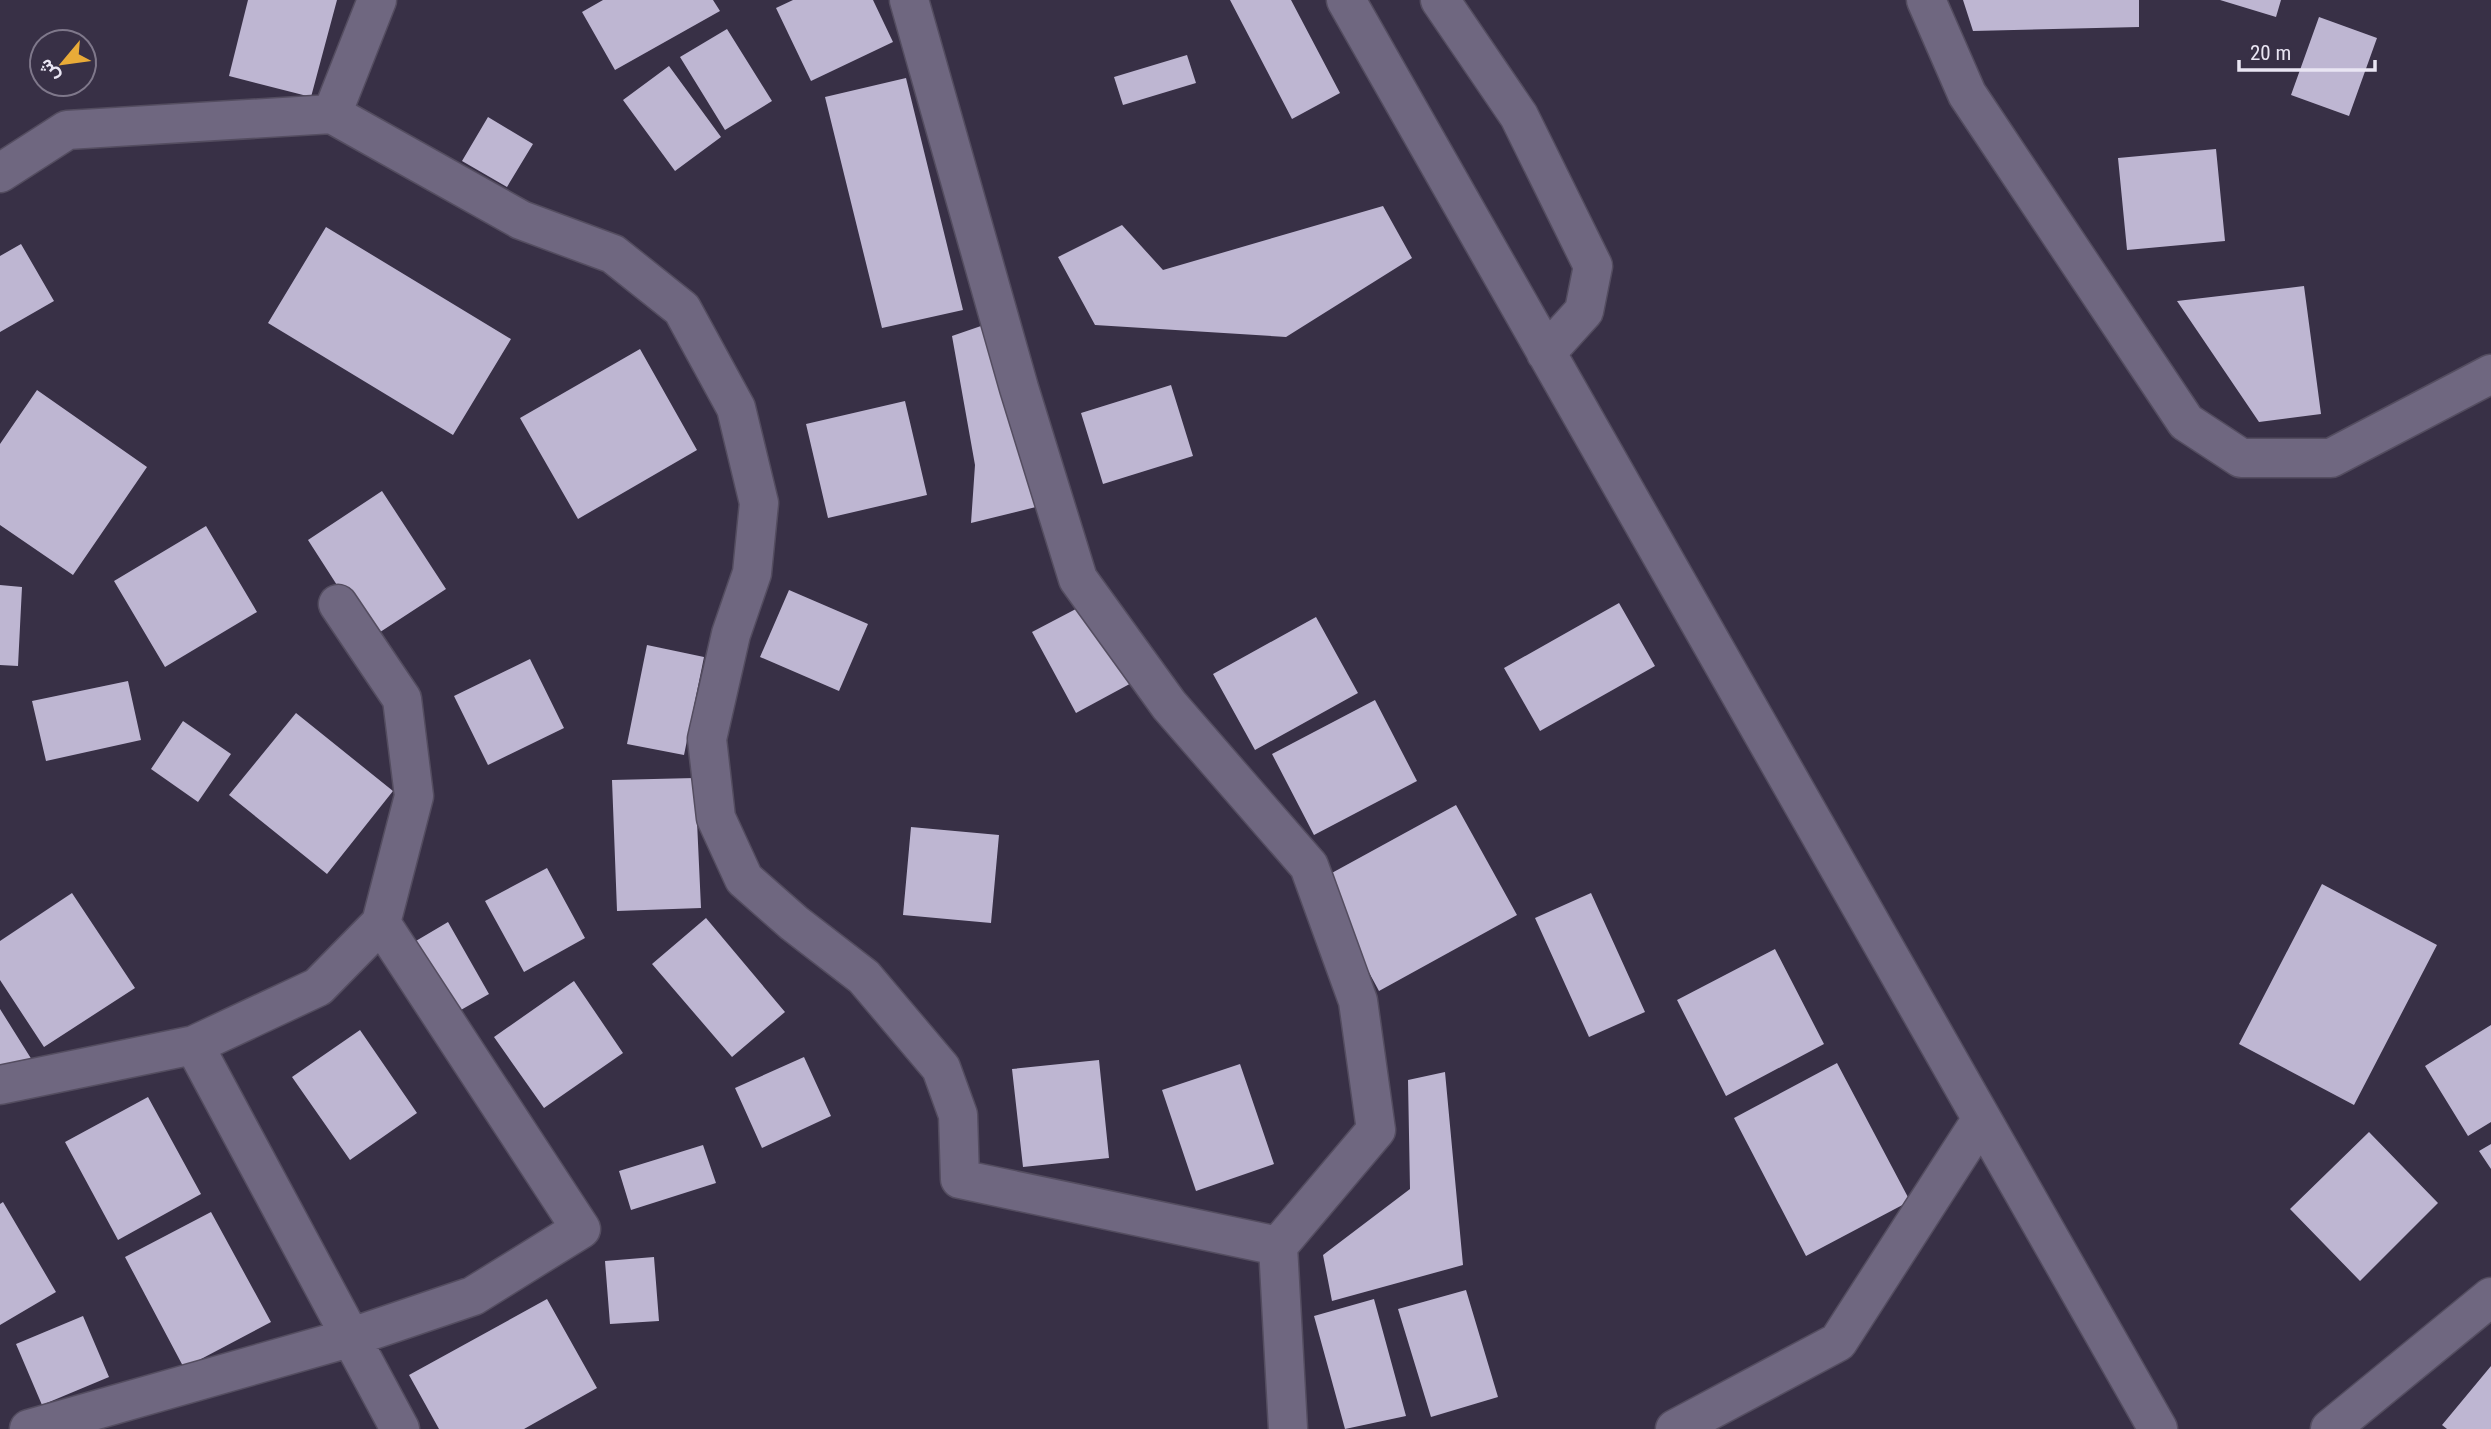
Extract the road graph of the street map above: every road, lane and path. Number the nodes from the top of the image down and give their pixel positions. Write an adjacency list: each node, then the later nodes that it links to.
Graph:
1 (377, 0): 6 (street)
2 (909, 0): 15 (street)
3 (1346, 0): 8 (street)
4 (1440, 0): 8 (street)
5 (1926, 0): 9 (street)
6 (332, 114): 7 (street); 15 (street)
7 (0, 173)
8 (1546, 352): 14 (street)
9 (2491, 374)
10 (338, 604): 11 (street)
11 (381, 923): 12 (street); 17 (street)
12 (194, 1045): 13 (street); 17 (street)
13 (0, 1085)
14 (1981, 1120): 21 (street); 22 (street)
15 (1278, 1247): 20 (street)
16 (2491, 1297): 23 (street)
17 (349, 1338): 18 (street); 19 (street)
18 (29, 1429)
19 (400, 1429)
20 (1288, 1429)
21 (1675, 1429)
22 (2158, 1429)
23 (2330, 1429)

